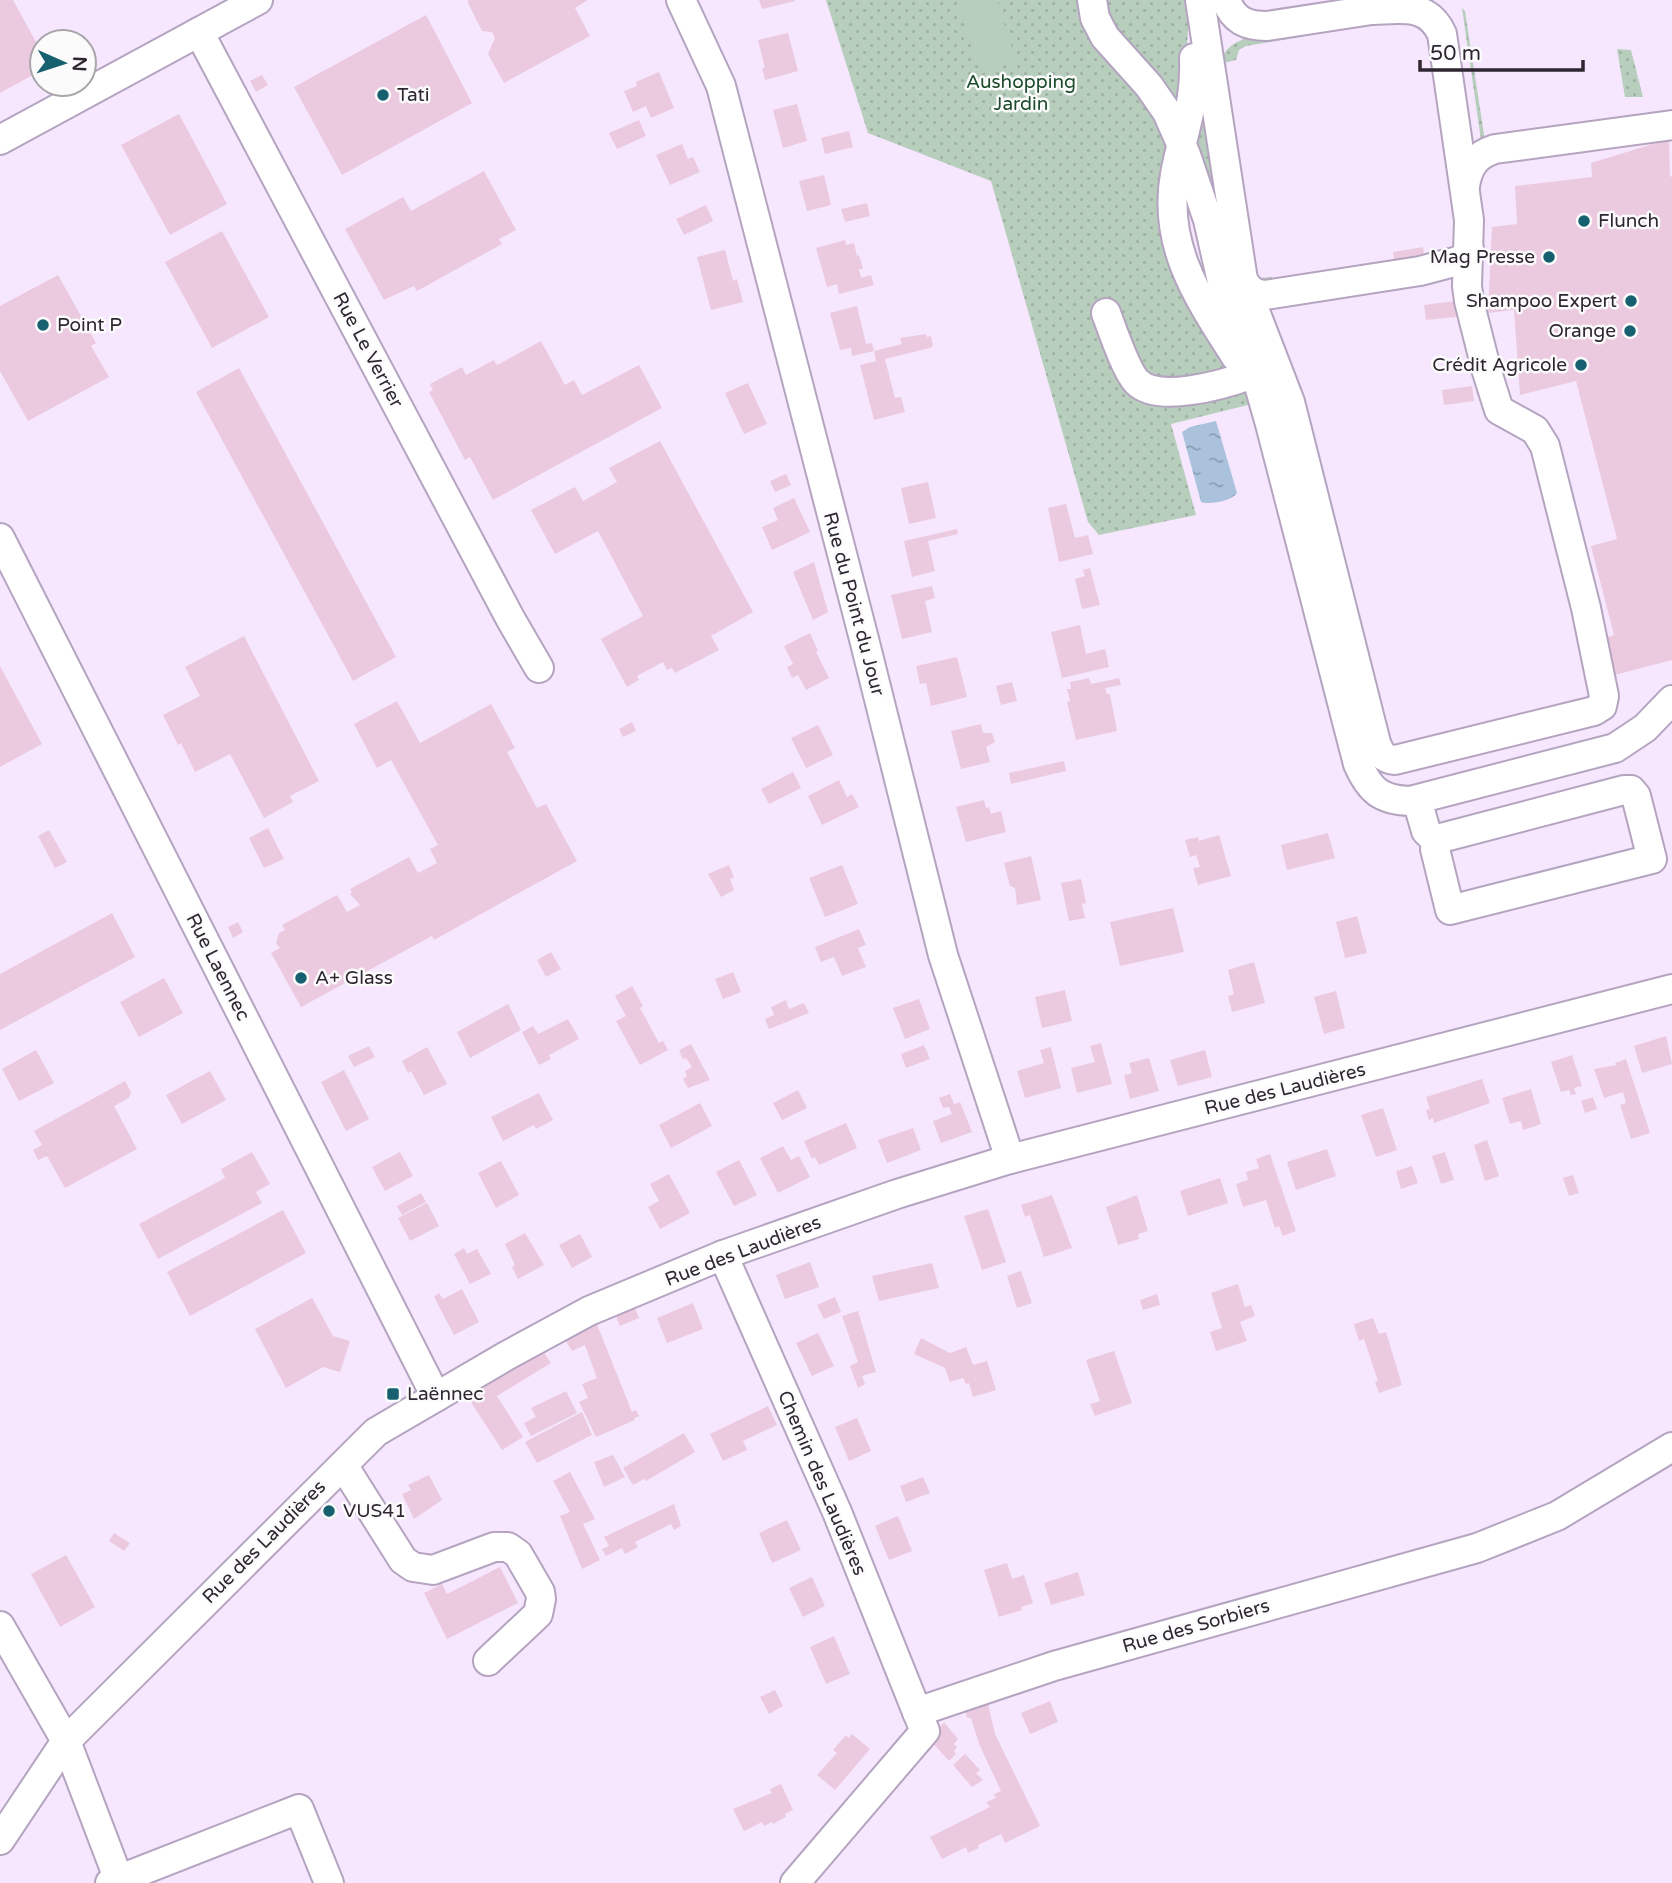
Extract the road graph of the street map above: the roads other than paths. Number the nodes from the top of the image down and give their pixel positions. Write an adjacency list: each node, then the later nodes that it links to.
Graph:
1 (257, 0): 10 (street)
2 (666, 0): 11 (street, Rue du Point du Jour)
3 (681, 0): 11 (street, Rue du Point du Jour)
4 (1092, 0): 15 (street)
5 (1199, 0): 12 (street); 15 (street)
6 (1226, 0): 9 (street)
7 (1436, 0): 8 (street)
8 (1373, 9): 9 (street); 16 (street)
9 (1267, 26): 12 (street)
10 (199, 32): 14 (street); 23 (street, Rue Le Verrier)
11 (702, 49): 30 (street, Rue du Point du Jour)
12 (1213, 93): 18 (street)
13 (1672, 125): 16 (street)
14 (0, 139)
15 (1182, 144): 20 (street); 21 (street)
16 (1465, 186): 17 (street)
17 (1469, 248): 18 (street); 25 (street)
18 (1243, 280): 25 (street)
19 (1105, 313): 20 (street)
20 (1247, 376): 21 (street)
21 (1270, 424): 27 (street)
22 (0, 538): 32 (street, Rue Laennec)
23 (539, 668)
24 (1672, 700): 26 (street)
25 (1602, 705): 26 (street)
26 (1627, 742): 27 (street)
27 (1417, 800): 28 (street)
28 (1436, 841): 28 (street)
29 (1672, 989): 30 (street, Rue des Laudières)
30 (1010, 1159): 31 (street, Rue des Laudières)
31 (723, 1255): 32 (street, Rue des Laudières); 37 (street, Chemin des Laudières)
32 (436, 1396): 34 (street, Rue des Laudières)
33 (1672, 1447): 37 (street, Rue des Sorbiers)
34 (342, 1465): 36 (street); 38 (street, Rue des Laudières)
35 (0, 1626): 38 (street)
36 (488, 1661)
37 (917, 1712): 42 (street)
38 (66, 1741): 39 (street, Rue des Laudières); 40 (street)
39 (0, 1840)
40 (117, 1882): 41 (street)
41 (329, 1883)
42 (795, 1883)

